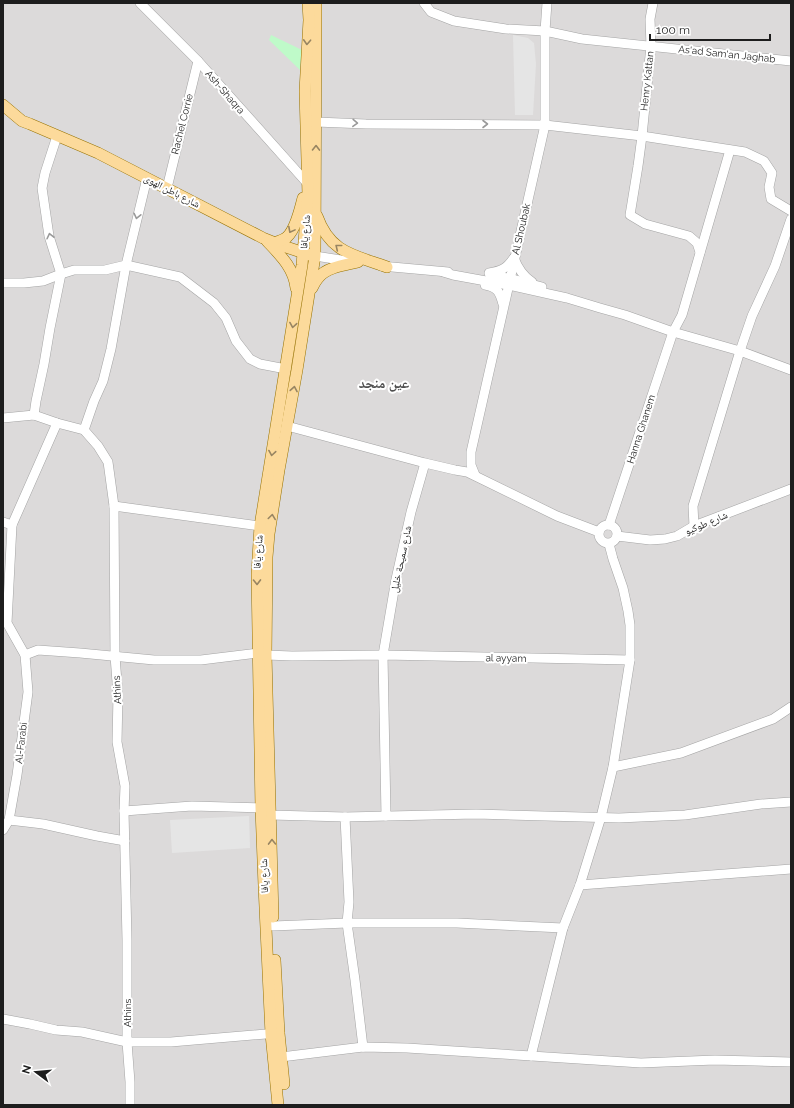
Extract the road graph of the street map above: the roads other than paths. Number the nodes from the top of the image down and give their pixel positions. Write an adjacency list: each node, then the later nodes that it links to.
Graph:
1 (140, 3): 9 (street, Ash-Shaqra)
2 (308, 3): 20 (main road, شارع يافا, one-way to 20)
3 (316, 3): 13 (main road, شارع يافا)
4 (424, 3): 7 (street, As'ad Sam'an Jaghab)
5 (547, 3): 7 (street, Al Shoubak)
6 (652, 3): 8 (street, Henry Kattan)
7 (545, 32): 8 (street, As'ad Sam'an Jaghab); 15 (street, Al Shoubak)
8 (651, 46): 10 (street, As'ad Sam'an Jaghab); 17 (street, Henry Kattan)
9 (198, 61): 20 (street, Ash-Shaqra); 21 (street, Rachel Corrie)
10 (791, 61)
11 (3, 98): 14 (main road)
12 (3, 105): 14 (main road)
13 (316, 122): 15 (street, one-way to 15); 22 (main road, شارع يافا, one-way to 13)
14 (30, 124): 16 (main road, شارع باطن الهوى)
15 (544, 125): 17 (street); 30 (street, Al Shoubak)
16 (57, 136): 19 (main road, شارع باطن الهوى); 35 (street, one-way to 16)
17 (642, 136): 18 (street); 27 (street, Henry Kattan)
18 (730, 150): 23 (street); 27 (street, Hanna Ghanem)
19 (146, 178): 21 (main road, شارع باطن الهوى); 32 (street, one-way to 32)
20 (308, 184): 26 (main road, one-way to 26); 28 (main road, شارع يافا)
21 (166, 188): 25 (main road, شارع باطن الهوى)
22 (315, 209): 29 (main road, شارع يافا); 33 (main road, one-way to 22)
23 (791, 210)
24 (791, 219): 46 (street)
25 (263, 238): 26 (main road, شارع باطن الهوى); 42 (main road)
26 (275, 242): 28 (main road, شارع باطن الهوى)
27 (700, 252): 45 (street, Hanna Ghanem)
28 (303, 253): 29 (main road, شارع باطن الهوى); 42 (main road, شارع يافا)
29 (315, 256): 31 (street); 41 (main road, شارع يافا)
30 (514, 258): 36 (street); 38 (street, Al Shoubak); 40 (street)
31 (358, 262): 33 (street); 41 (main road)
32 (126, 265): 35 (street); 47 (street); 53 (street)
33 (387, 266): 34 (street)
34 (443, 272): 36 (street); 37 (street)
35 (61, 274): 39 (street); 49 (street)
36 (482, 275): 38 (street)
37 (460, 276): 38 (street); 43 (street)
38 (509, 281): 40 (street); 43 (street, Al Shoubak); 44 (street)
39 (3, 283)
40 (537, 286): 44 (street)
41 (309, 294): 52 (main road, شارع يافا, one-way to 41)
42 (297, 296): 47 (main road, شارع يافا, one-way to 47)
43 (503, 305): 54 (street, Al Shoubak)
44 (600, 308): 45 (street)
45 (673, 332): 46 (street); 61 (street, Hanna Ghanem)
46 (740, 351): 48 (street); 63 (street)
47 (286, 369): 62 (main road, شارع يافا, one-way to 62)
48 (791, 370)
49 (34, 415): 50 (street); 51 (street)
50 (3, 418)
51 (57, 424): 53 (street); 60 (street)
52 (287, 426): 55 (street); 67 (main road, شارع يافا, one-way to 52)
53 (84, 430): 59 (street, Athins)
54 (471, 452): 56 (street, Al Shoubak); 57 (street, Al Shoubak)
55 (425, 463): 56 (street); 69 (street, شارع سميحة خليل)
56 (455, 470): 57 (street)
57 (475, 475): 64 (street)
58 (791, 489): 63 (street, شارع طوكيو)
59 (114, 506): 62 (street); 70 (street, Athins)
60 (7, 523): 68 (street)
61 (609, 525): 64 (street); 65 (street)
62 (260, 526): 67 (main road, شارع يافا, one-way to 67)
63 (694, 526): 65 (street, شارع طوكيو)
64 (599, 532): 66 (street)
65 (618, 536): 66 (street)
66 (609, 544): 71 (street)
67 (262, 654): 69 (street, al ayyam); 70 (street, al ayyam); 75 (main road, شارع يافا); 77 (main road, شارع يافا)
68 (25, 655): 70 (street, al ayyam); 81 (street, Al-Farabi)
69 (383, 655): 71 (street, al ayyam); 78 (street, شارع سميحة خليل)
70 (115, 656): 76 (street, Athins)
71 (630, 660): 73 (street)
72 (791, 707): 73 (street)
73 (613, 767): 80 (street)
74 (791, 802): 80 (street)
75 (261, 808): 76 (street); 77 (street); 90 (main road, شارع يافا)
76 (124, 811): 83 (street, Athins)
77 (271, 815): 79 (street); 87 (main road, شارع يافا, one-way to 77)
78 (386, 816): 79 (street); 80 (street)
79 (345, 817): 86 (street)
80 (601, 817): 85 (street)
81 (9, 820): 82 (street, Al-Farabi); 83 (street)
82 (3, 830)
83 (125, 841): 91 (street, Athins)
84 (791, 869): 85 (street)
85 (580, 885): 88 (street)
86 (347, 923): 87 (street); 88 (street); 92 (street)
87 (273, 926): 90 (main road, شارع يافا)
88 (563, 928): 93 (street)
89 (3, 1020): 91 (street)
90 (275, 1034): 91 (street); 94 (main road, شارع يافا); 97 (main road, شارع يافا)
91 (127, 1042): 96 (street, Athins)
92 (363, 1047): 93 (street); 94 (street)
93 (531, 1056): 95 (street)
94 (281, 1057): 98 (main road, شارع يافا)
95 (791, 1062)
96 (130, 1105)
97 (278, 1105)
98 (286, 1105)

